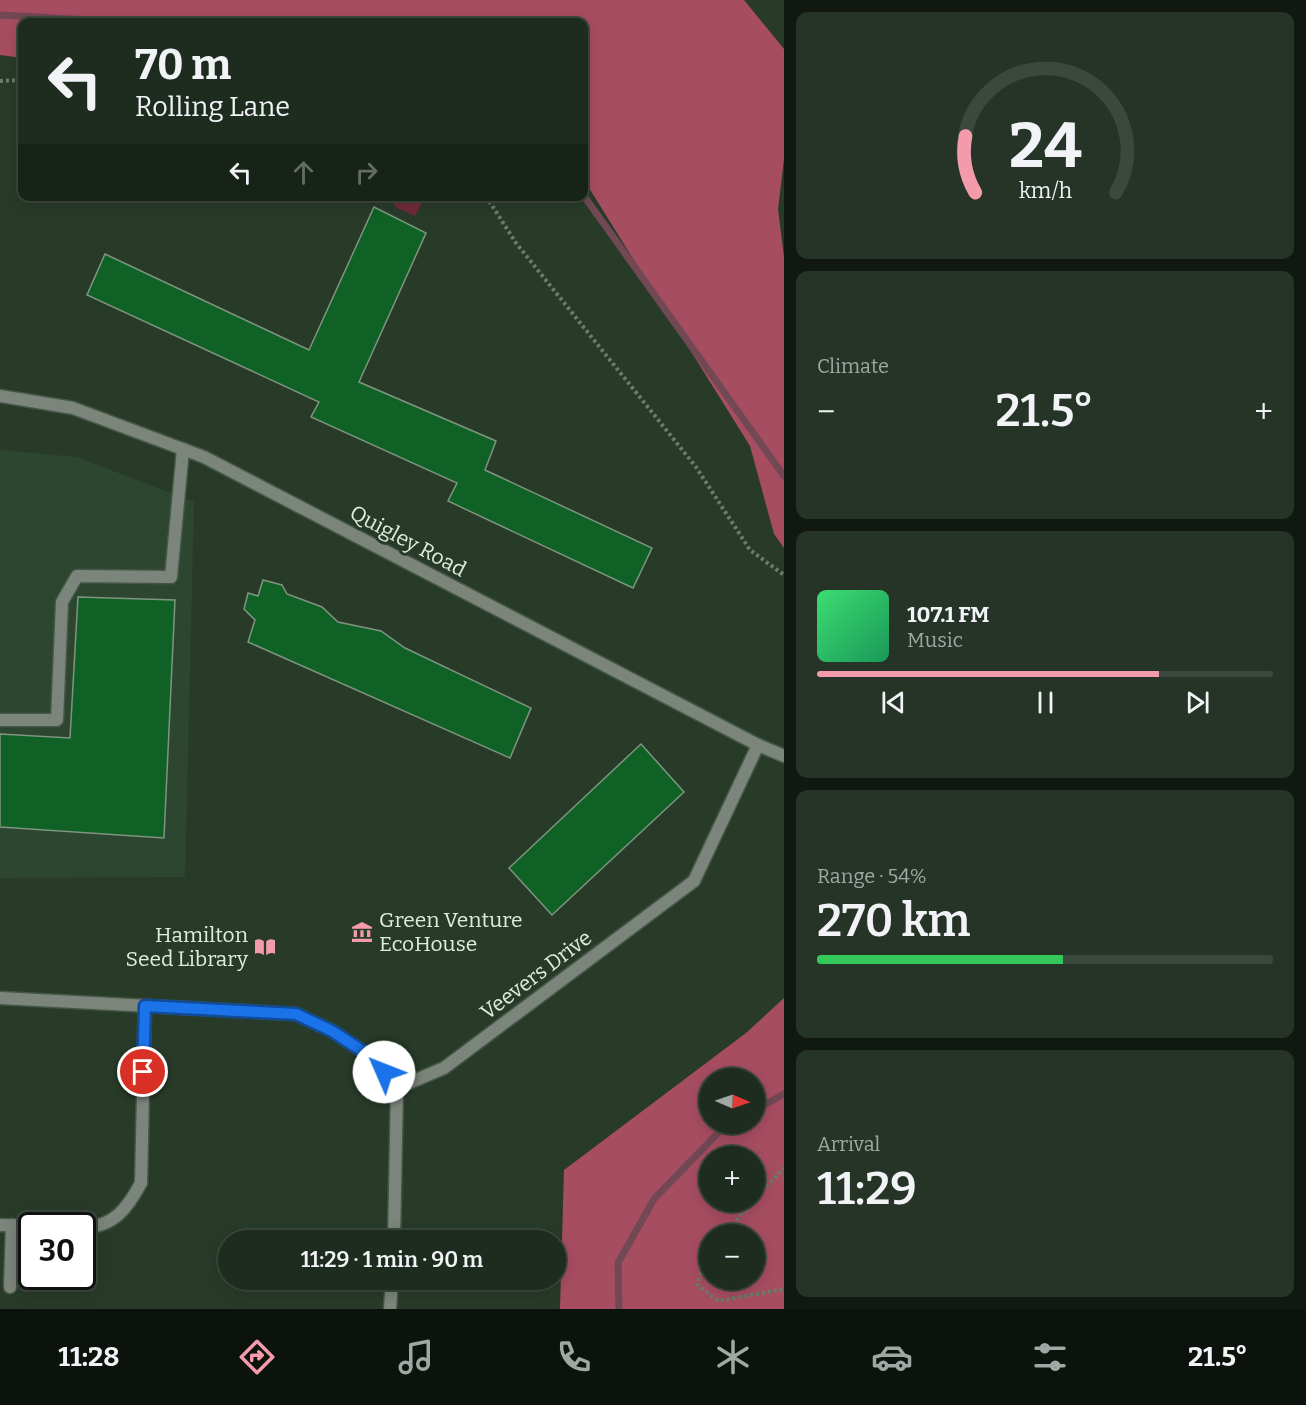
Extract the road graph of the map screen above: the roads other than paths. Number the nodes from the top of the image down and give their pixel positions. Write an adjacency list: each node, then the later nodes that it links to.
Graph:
1 (0, 396): 2 (street, Quigley Road)
2 (183, 449): 3 (street); 4 (street, Quigley Road)
3 (0, 720)
4 (758, 746): 5 (street, Quigley Road); 8 (street, Veevers Drive)
5 (784, 756)
6 (0, 998): 7 (street)
7 (145, 1006): 8 (street); 10 (street)
8 (397, 1088): 11 (street)
9 (6, 1225): 12 (street)
10 (96, 1226)
11 (393, 1230)
12 (10, 1287)
13 (391, 1290): 14 (street)
14 (390, 1309)

